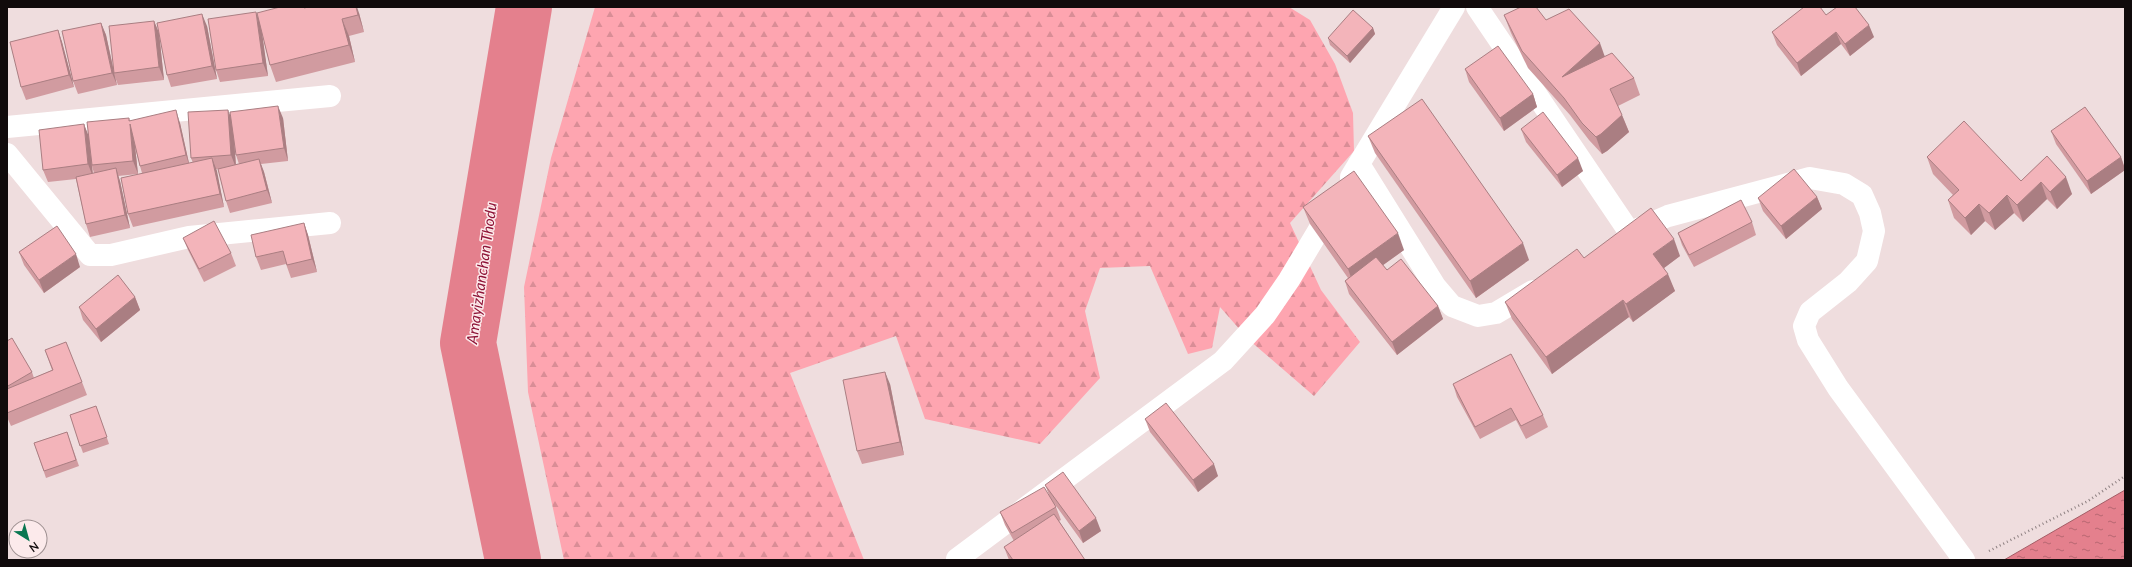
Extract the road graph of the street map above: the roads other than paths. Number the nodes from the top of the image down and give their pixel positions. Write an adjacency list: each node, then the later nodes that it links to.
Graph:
1 (1454, 7): 6 (street)
2 (1477, 7): 8 (street)
3 (330, 96): 4 (street)
4 (7, 127)
5 (7, 154): 7 (street)
6 (1359, 164): 10 (street); 11 (street)
7 (330, 223)
8 (1630, 233): 9 (street); 12 (street)
9 (1610, 245)
10 (1549, 281)
11 (957, 559)
12 (1964, 560)

